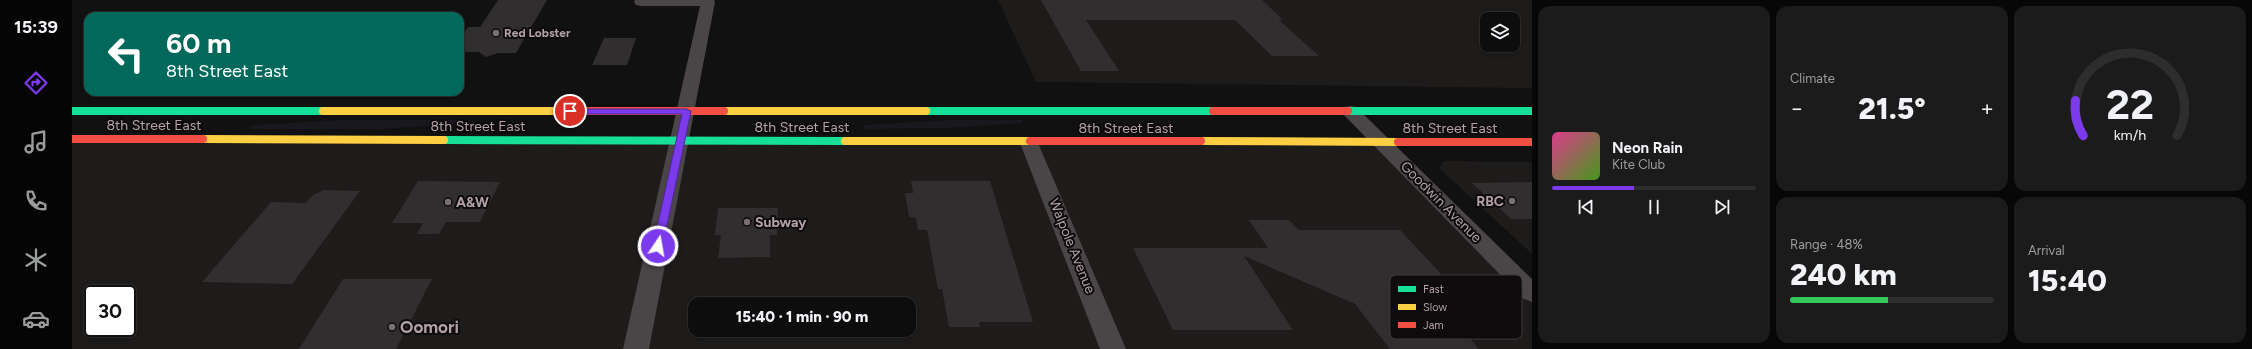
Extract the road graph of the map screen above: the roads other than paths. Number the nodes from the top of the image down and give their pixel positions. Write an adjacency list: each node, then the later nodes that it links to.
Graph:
1 (641, 2): 3 (street)
2 (72, 111): 3 (main road, 8th Street East)
3 (686, 111): 4 (main road, 8th Street East); 7 (street)
4 (1350, 111): 5 (main road, 8th Street East); 8 (street, Goodwin Avenue)
5 (1532, 111)
6 (72, 140): 7 (main road, 8th Street East)
7 (680, 140): 10 (main road, 8th Street East); 14 (street)
8 (1380, 141): 9 (main road, 8th Street East); 10 (main road, 8th Street East); 11 (street, Goodwin Avenue)
9 (1532, 142)
10 (1029, 143): 15 (street, Walpole Avenue)
11 (1514, 275)
12 (1522, 283): 13 (street, Goodwin Avenue)
13 (1532, 293)
14 (636, 349)
15 (1113, 349)

